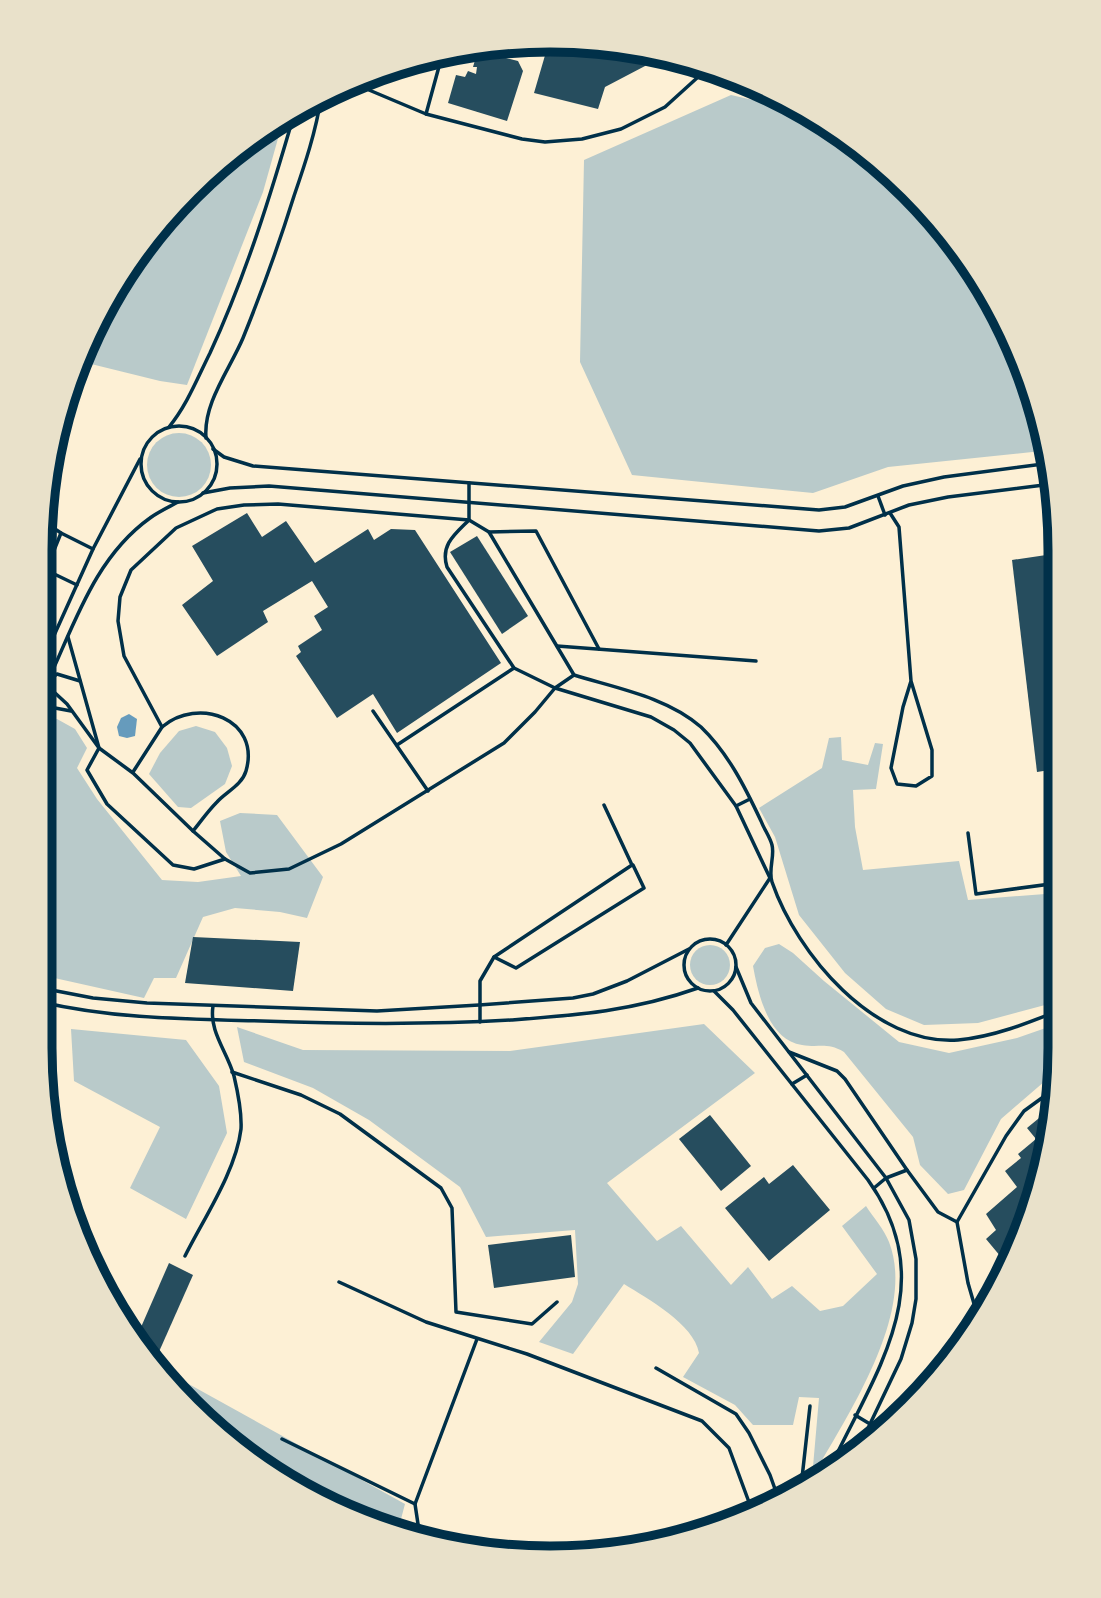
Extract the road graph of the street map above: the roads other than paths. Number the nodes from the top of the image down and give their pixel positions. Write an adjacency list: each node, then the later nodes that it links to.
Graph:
1 (439, 65): 5 (lane)
2 (700, 75): 5 (lane)
3 (365, 88): 5 (lane)
4 (319, 110): 8 (lane)
5 (425, 114)
6 (290, 126): 7 (lane)
7 (169, 427): 8 (lane); 10 (lane)
8 (206, 438): 9 (lane)
9 (213, 449): 12 (lane); 14 (lane)
10 (143, 454): 16 (lane); 23 (lane)
11 (1040, 464): 13 (lane); 15 (lane)
12 (469, 482): 15 (lane); 17 (lane)
13 (1041, 485): 18 (lane)
14 (203, 493): 16 (lane); 17 (lane)
15 (878, 496): 18 (lane)
16 (178, 502): 27 (lane)
17 (468, 503): 18 (lane); 19 (lane)
18 (887, 514): 37 (lane)
19 (468, 520): 21 (lane); 32 (lane); 43 (lane)
20 (53, 528): 22 (lane)
21 (489, 532): 29 (lane); 30 (lane)
22 (61, 533): 23 (lane); 24 (lane)
23 (93, 549): 26 (lane)
24 (52, 555)
25 (52, 573): 26 (lane)
26 (77, 584): 28 (lane)
27 (68, 637): 33 (lane); 36 (lane)
28 (52, 640)
29 (557, 646): 30 (lane); 34 (lane)
30 (599, 649): 31 (lane)
31 (755, 661)
32 (514, 668): 38 (lane); 44 (lane)
33 (52, 671)
34 (574, 675): 38 (lane); 48 (lane)
35 (52, 678): 36 (lane)
36 (80, 681): 45 (lane)
37 (911, 681): 37 (lane)
38 (555, 688): 47 (lane); 50 (lane)
39 (52, 692): 41 (lane)
40 (52, 709): 41 (lane)
41 (72, 711): 45 (lane)
42 (373, 711): 44 (lane)
43 (162, 727): 46 (lane); 51 (lane)
44 (397, 745): 47 (lane)
45 (99, 748): 46 (lane); 53 (lane)
46 (132, 772): 51 (lane)
47 (428, 791): 53 (lane)
48 (750, 799): 50 (lane); 55 (lane)
49 (604, 805): 54 (lane)
50 (736, 806): 55 (lane)
51 (193, 831): 53 (lane)
52 (968, 833): 56 (lane)
53 (225, 859)
54 (632, 864): 59 (lane); 59 (lane)
55 (770, 878): 57 (lane); 67 (lane)
56 (1048, 884)
57 (726, 945): 58 (lane); 60 (lane)
58 (689, 949): 61 (lane); 65 (lane)
59 (494, 957): 65 (lane)
60 (736, 967): 63 (lane); 70 (lane)
61 (698, 988): 63 (lane); 69 (lane)
62 (52, 990): 66 (lane)
63 (714, 991): 73 (lane)
64 (52, 1004): 68 (lane)
65 (479, 1005): 66 (lane); 69 (lane)
66 (213, 1006): 68 (lane)
67 (1048, 1015)
68 (210, 1020): 69 (lane); 71 (lane)
69 (480, 1022)
70 (788, 1052): 72 (lane); 75 (lane)
71 (232, 1072): 79 (lane); 81 (lane)
72 (807, 1075): 73 (lane); 76 (lane)
73 (792, 1084): 77 (lane)
74 (1046, 1095): 78 (lane)
75 (907, 1170): 76 (lane); 78 (lane)
76 (886, 1178): 77 (lane); 87 (lane)
77 (874, 1188): 86 (lane)
78 (957, 1222): 82 (lane)
79 (185, 1256)
80 (339, 1282): 83 (lane)
81 (557, 1302)
82 (975, 1307)
83 (477, 1338): 93 (lane); 94 (lane)
84 (656, 1368): 92 (lane)
85 (810, 1406): 91 (lane)
86 (855, 1415): 87 (lane); 90 (lane)
87 (870, 1424): 88 (lane)
88 (866, 1433)
89 (282, 1439): 93 (lane)
90 (836, 1456)
91 (802, 1477)
92 (776, 1491)
93 (415, 1504): 95 (lane)
94 (750, 1504)
95 (420, 1528)

